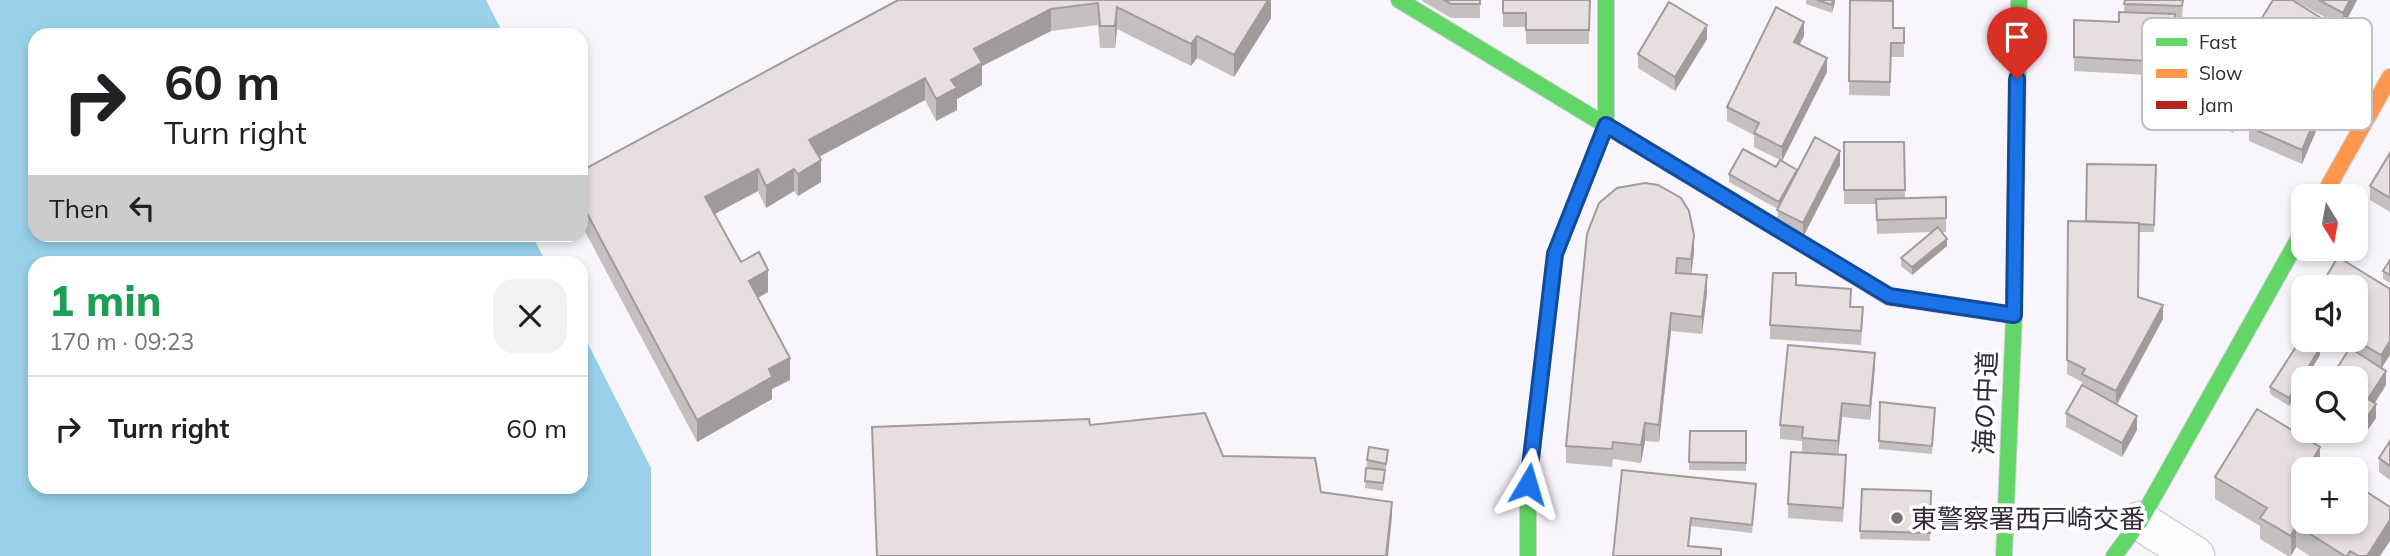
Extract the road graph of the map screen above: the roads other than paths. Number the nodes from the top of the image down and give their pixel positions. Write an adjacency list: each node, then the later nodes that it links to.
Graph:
1 (1399, 0): 6 (street)
2 (1606, 0): 6 (street)
3 (2019, 0): 10 (street, 海の中道)
4 (2390, 77): 5 (street)
5 (2372, 109)
6 (1606, 125): 10 (street); 12 (street)
7 (2360, 130): 8 (street)
8 (2330, 184)
9 (2291, 252): 11 (street)
10 (2014, 315): 13 (street, 海の中道)
11 (2140, 521): 14 (street); 15 (street)
12 (1528, 556)
13 (2004, 556)
14 (2114, 556)
15 (2194, 556)

